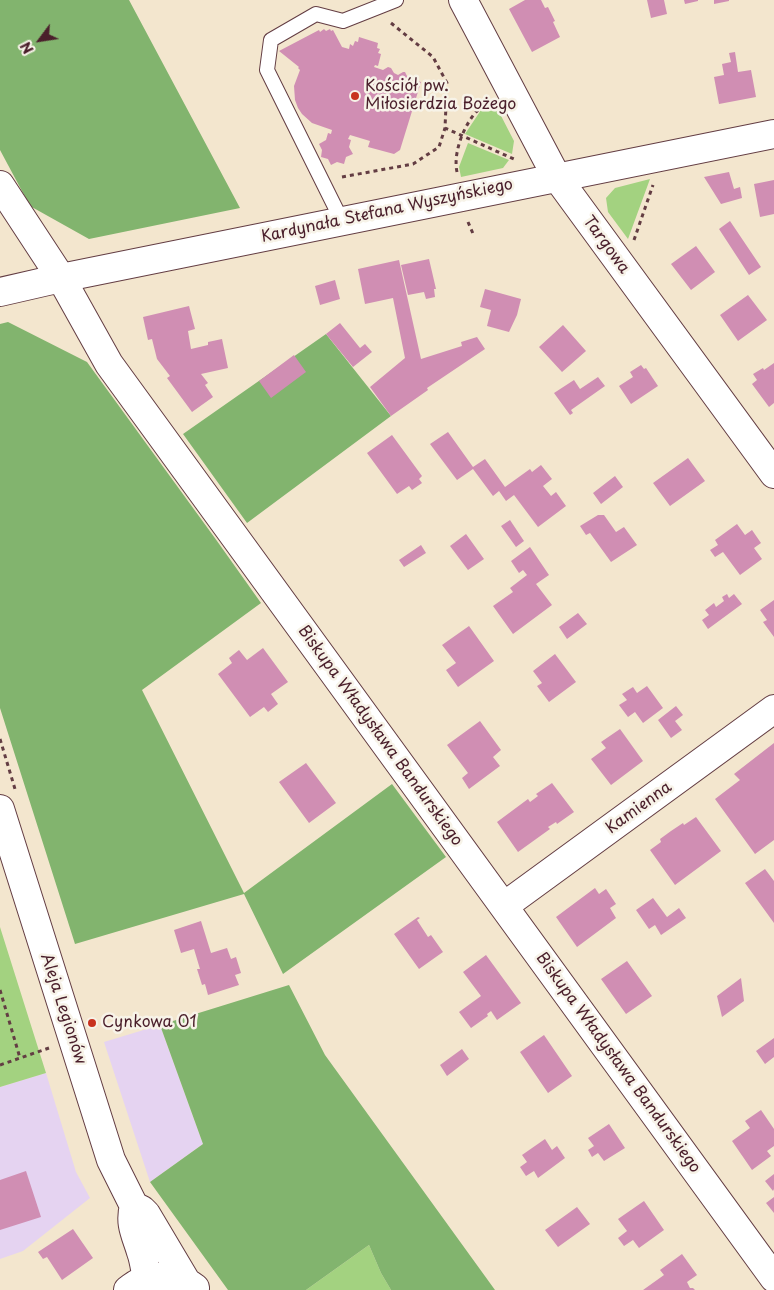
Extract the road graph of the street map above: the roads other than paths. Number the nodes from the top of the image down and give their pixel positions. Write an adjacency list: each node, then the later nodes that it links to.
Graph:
1 (396, 0): 6 (lane)
2 (463, 0): 4 (street, Targowa)
3 (774, 134): 4 (street, Kardynała Stefana Wyszyńskiego)
4 (556, 176): 6 (street, Kardynała Stefana Wyszyńskiego); 9 (street, Targowa)
5 (0, 184): 7 (street, Biskupa Władysława Bandurskiego)
6 (342, 221): 7 (street, Kardynała Stefana Wyszyńskiego)
7 (61, 278): 8 (street, Kardynała Stefana Wyszyńskiego); 12 (street, Biskupa Władysława Bandurskiego)
8 (0, 292)
9 (774, 474)
10 (774, 709): 12 (street, Kamienna)
11 (0, 809): 13 (street, Aleja Legionów)
12 (504, 906): 14 (street, Biskupa Władysława Bandurskiego)
13 (134, 1206): 15 (street, Aleja Legionów); 16 (street, Aleja Legionów)
14 (774, 1278)
15 (138, 1284): 16 (street)
16 (192, 1286)

